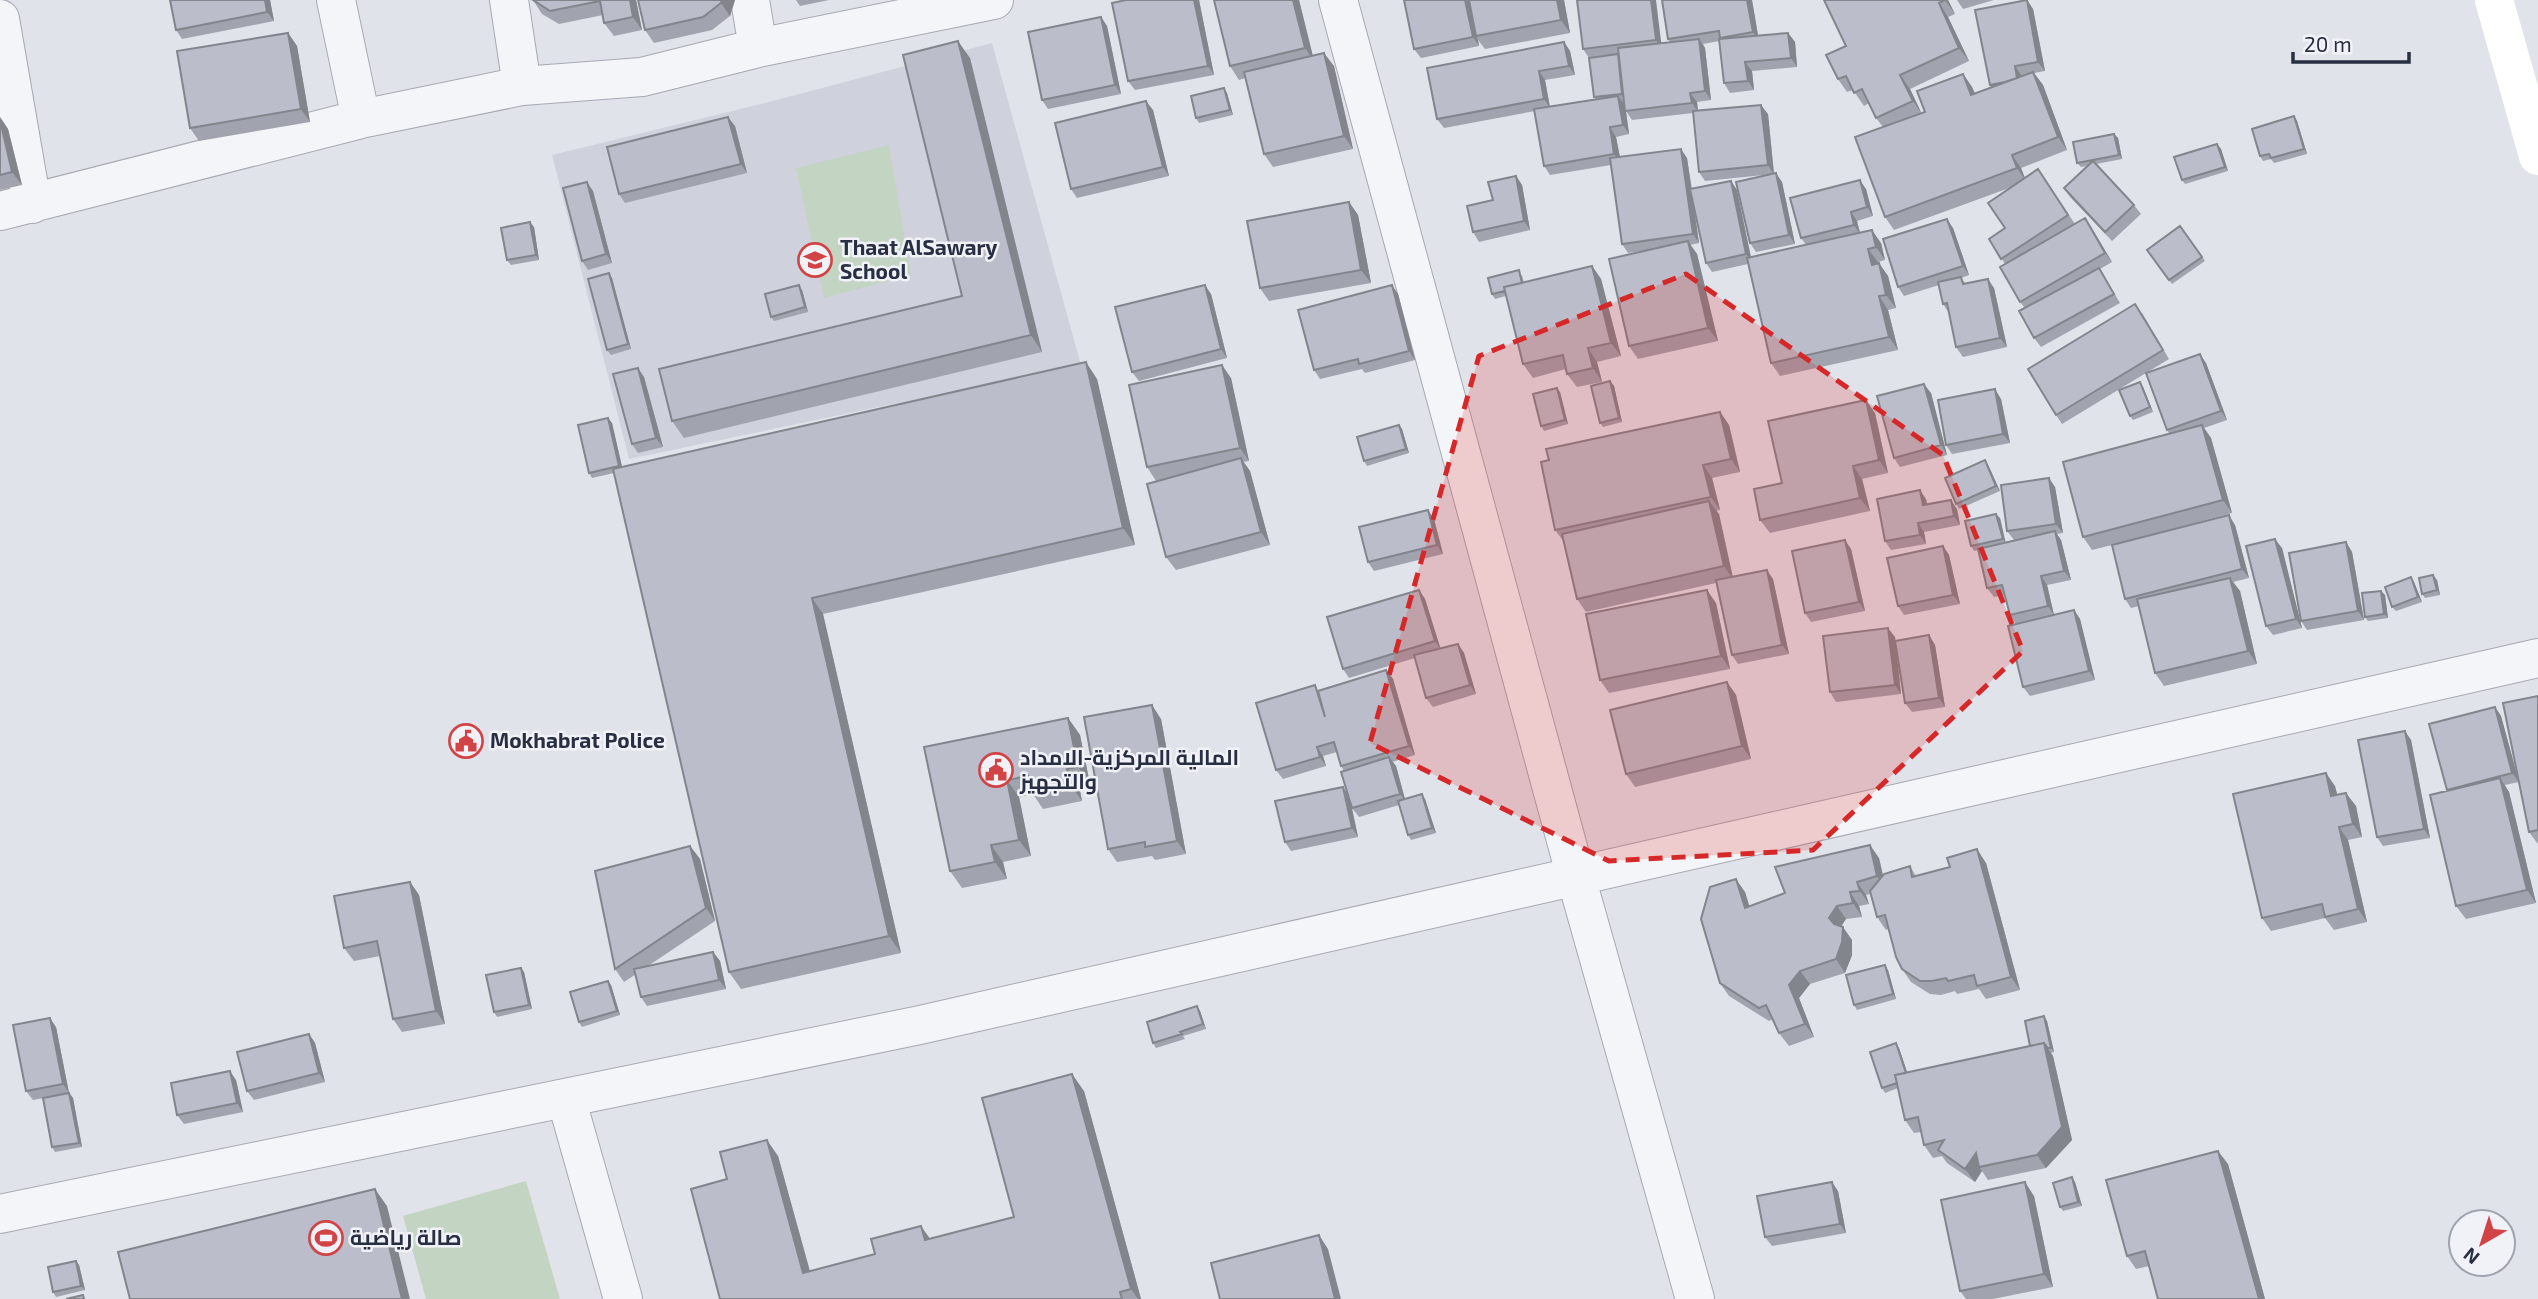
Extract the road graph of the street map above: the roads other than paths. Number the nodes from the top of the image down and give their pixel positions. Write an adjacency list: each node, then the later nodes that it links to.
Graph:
1 (336, 0): 10 (street)
2 (509, 0): 9 (street)
3 (750, 0): 8 (street)
4 (994, 0): 8 (street)
5 (1338, 0): 14 (street)
6 (2494, 0): 11 (main road)
7 (0, 19): 12 (street)
8 (758, 48): 9 (street)
9 (522, 86): 10 (street)
10 (360, 119): 12 (street)
11 (2538, 156)
12 (16, 207)
13 (2538, 658): 14 (street)
14 (1576, 877): 15 (street); 18 (street)
15 (566, 1098): 16 (street); 17 (street)
16 (0, 1214)
17 (623, 1299)
18 (1695, 1299)

